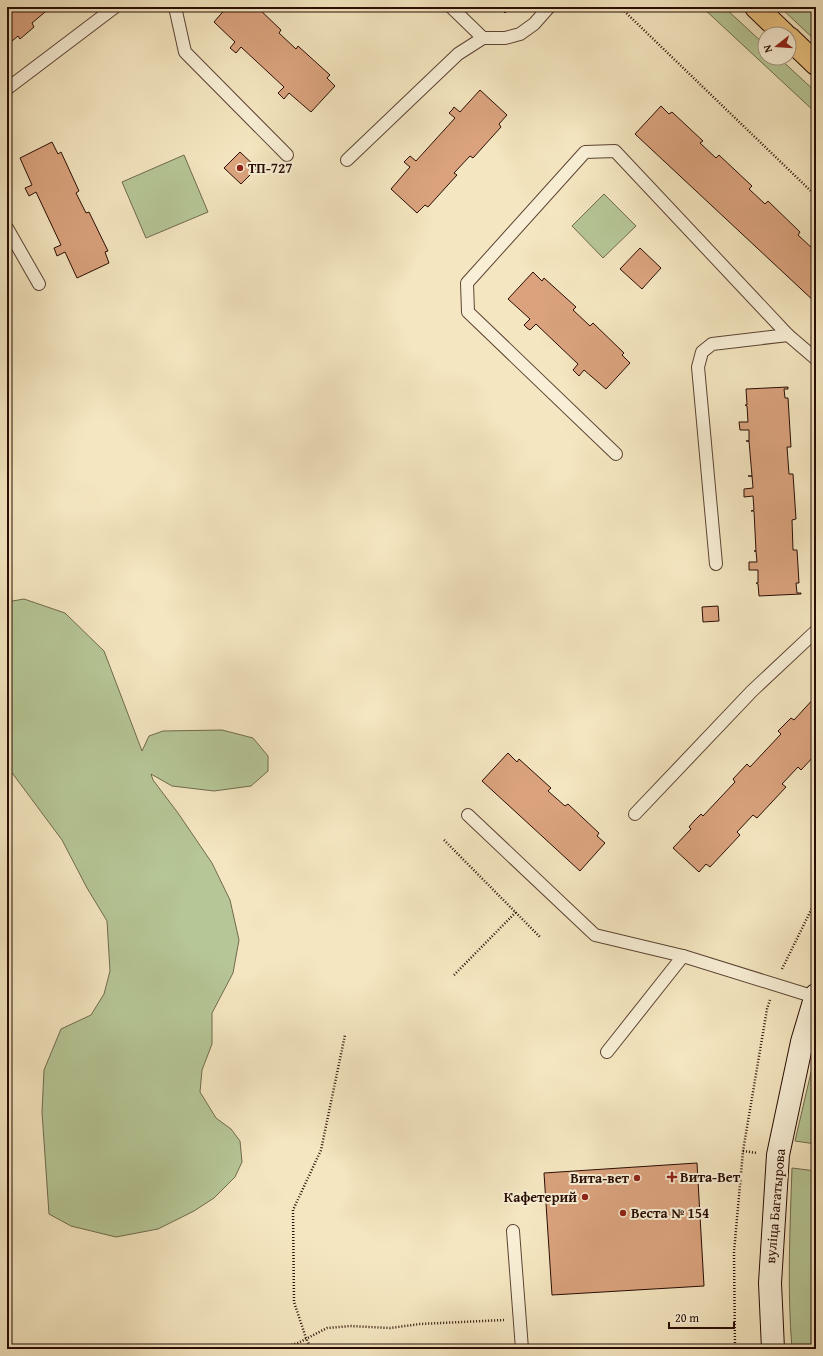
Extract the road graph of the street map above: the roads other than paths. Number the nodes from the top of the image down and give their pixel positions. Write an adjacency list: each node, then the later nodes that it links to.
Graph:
1 (115, 7): 10 (lane)
2 (175, 7): 11 (lane)
3 (451, 7): 7 (lane)
4 (549, 7): 7 (lane)
5 (756, 7): 6 (main road)
6 (776, 26)
7 (483, 38): 12 (lane)
8 (797, 45): 9 (main road)
9 (813, 60)
10 (8, 88)
11 (287, 155)
12 (347, 160)
13 (7, 228): 14 (lane)
14 (38, 284)
15 (788, 335): 16 (lane); 17 (lane); 18 (lane)
16 (816, 359)
17 (616, 454)
18 (716, 564)
19 (816, 631): 20 (lane)
20 (635, 814)
21 (468, 815): 22 (lane)
22 (683, 956): 23 (lane); 24 (lane)
23 (816, 996): 27 (street, вуліца Багатырова)
24 (607, 1052)
25 (514, 1231): 26 (lane)
26 (522, 1349)
27 (774, 1349)

